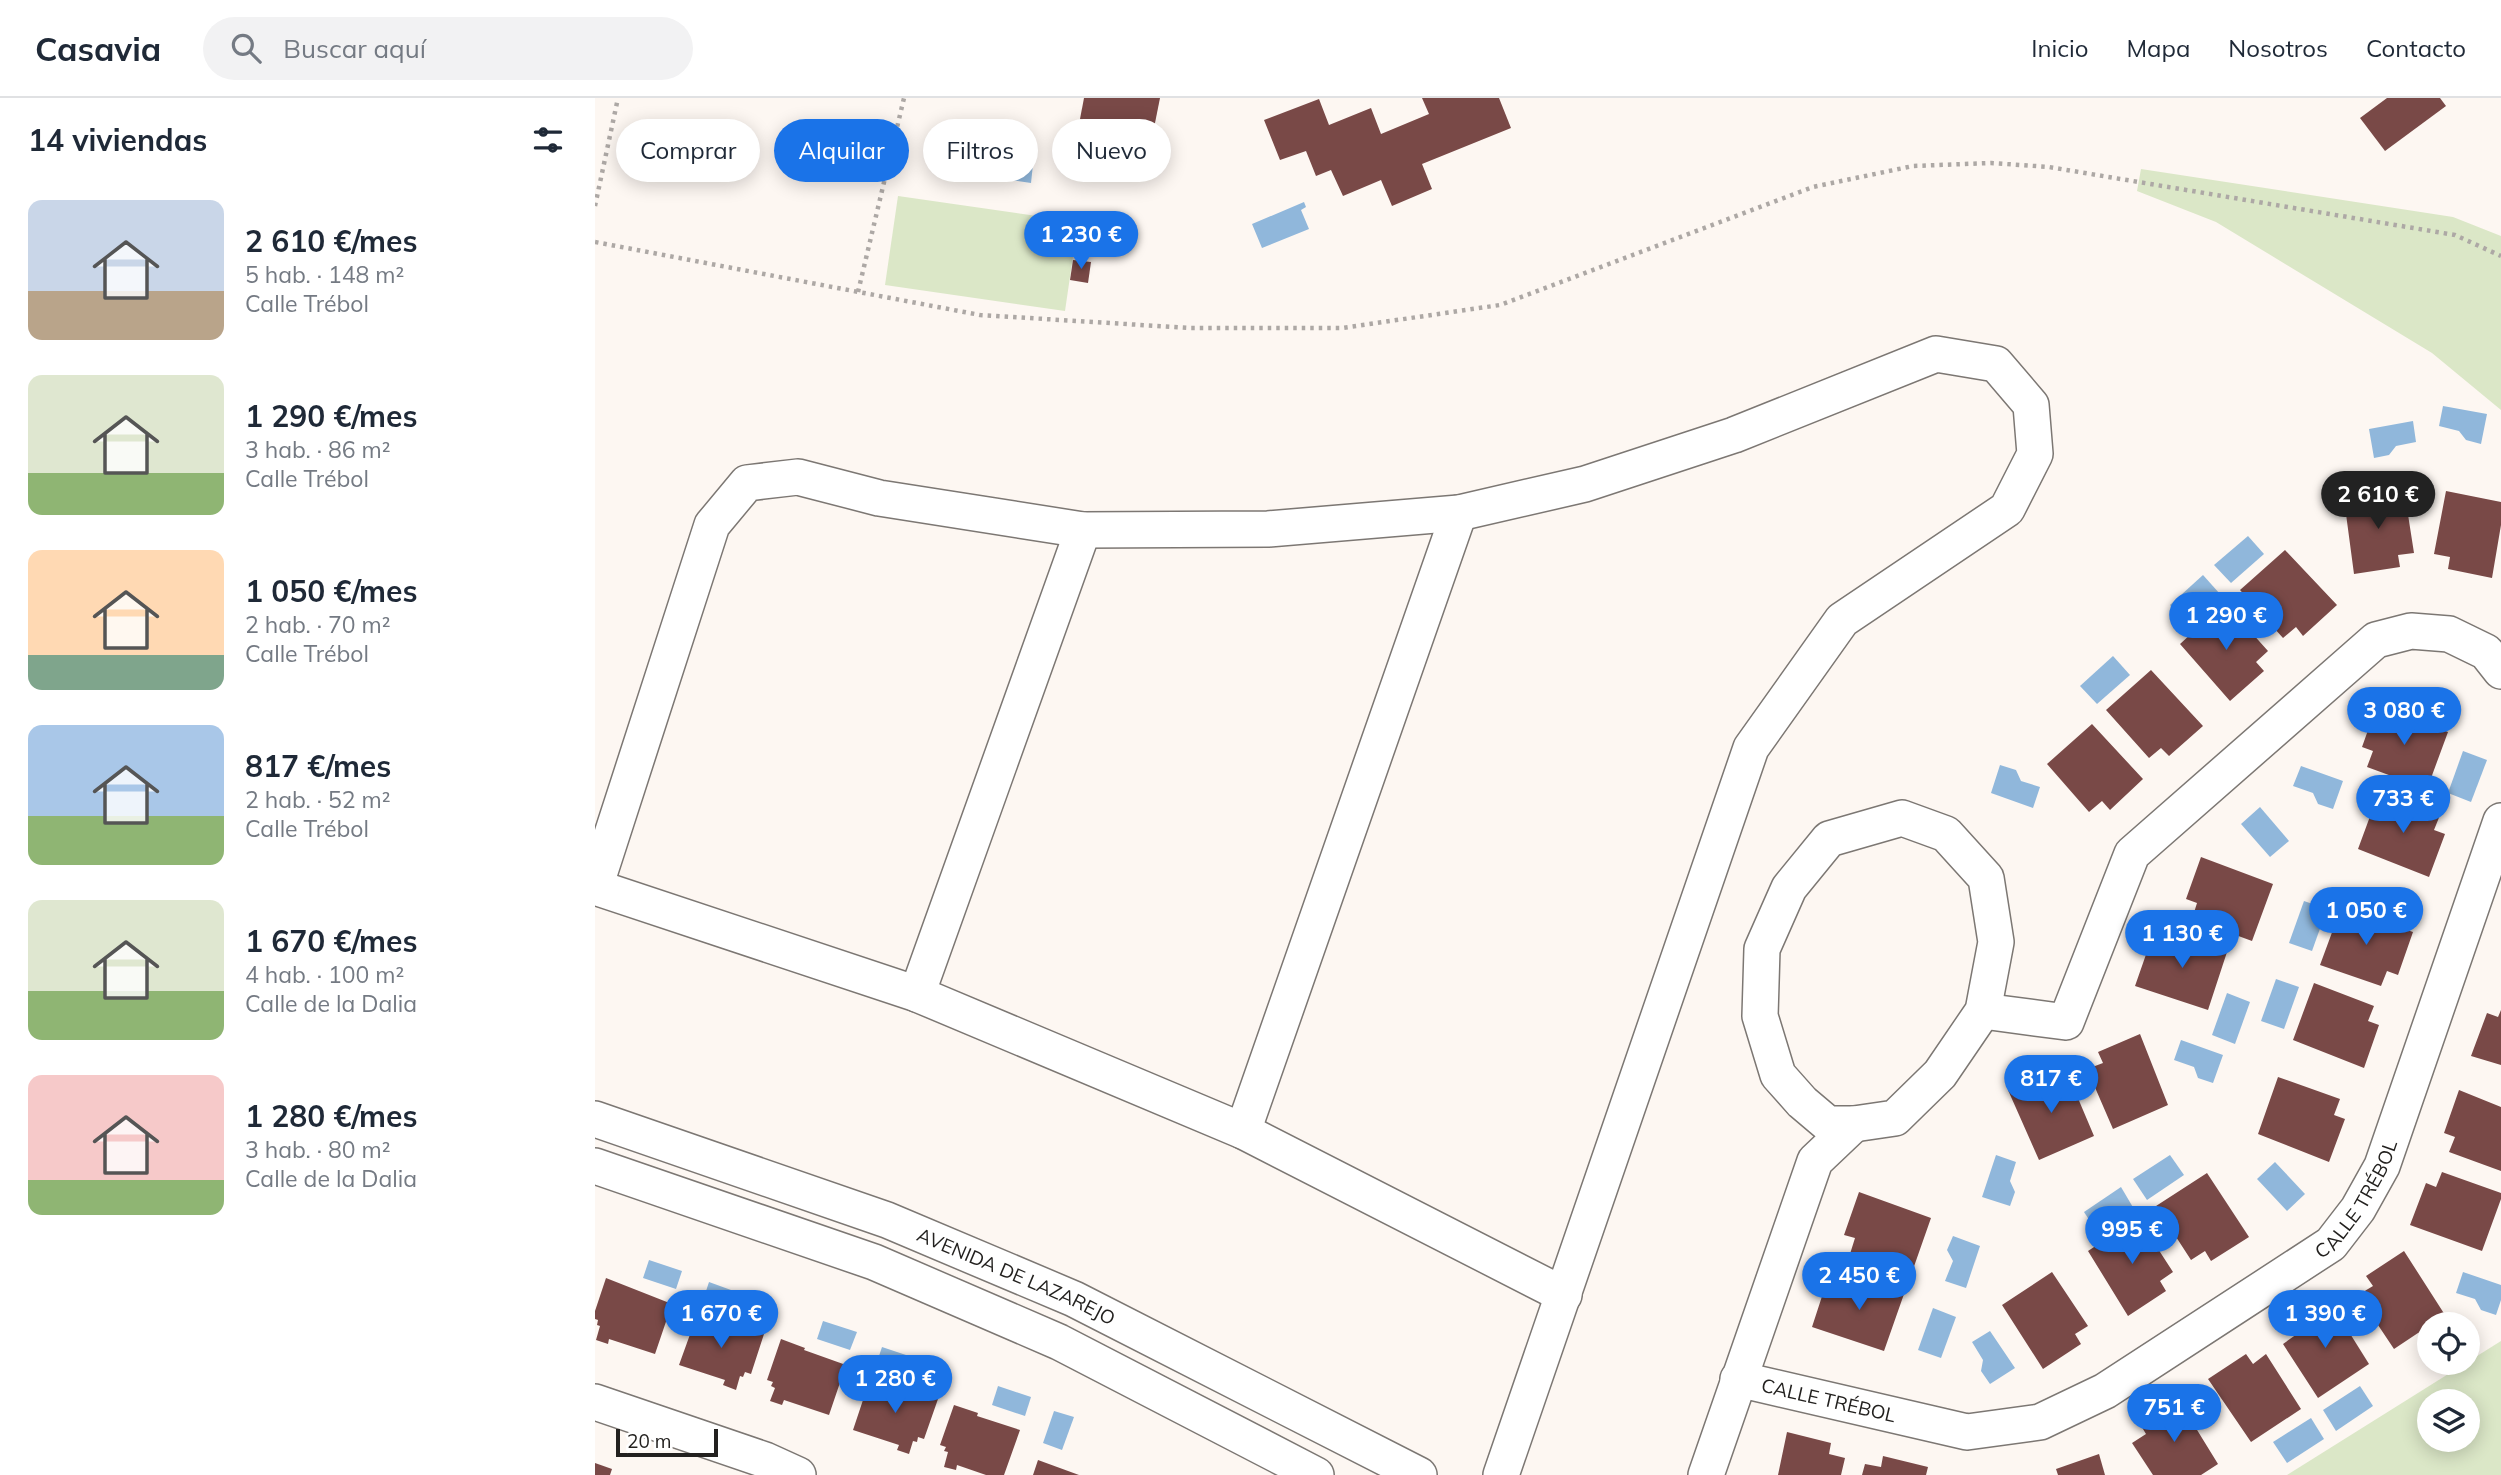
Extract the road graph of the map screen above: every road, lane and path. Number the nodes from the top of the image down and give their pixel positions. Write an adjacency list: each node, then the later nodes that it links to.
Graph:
1 (618, 98): 3 (path)
2 (904, 98): 6 (path)
3 (595, 206)
4 (595, 242): 6 (path)
5 (2501, 256): 6 (path)
6 (858, 292)
7 (1459, 513): 8 (street); 17 (street); 20 (street)
8 (1083, 530): 11 (street); 12 (street)
9 (2501, 671): 13 (street)
10 (2501, 821): 21 (street, CALLE TRÉBOL)
11 (595, 887): 12 (street)
12 (917, 994): 17 (street)
13 (1983, 1011): 14 (street); 16 (street)
14 (1802, 1102): 16 (street); 18 (street)
15 (595, 1119): 26 (street, AVENIDA DE LAZAREJO)
16 (1854, 1124): 18 (street)
17 (1243, 1131): 20 (street)
18 (1815, 1161): 21 (street)
19 (595, 1166): 25 (street)
20 (1564, 1295): 27 (street)
21 (1738, 1380): 28 (street)
22 (595, 1402): 23 (street)
23 (763, 1468): 24 (street)
24 (797, 1475)
25 (1316, 1475)
26 (1419, 1475)
27 (1501, 1475)
28 (1706, 1475)

